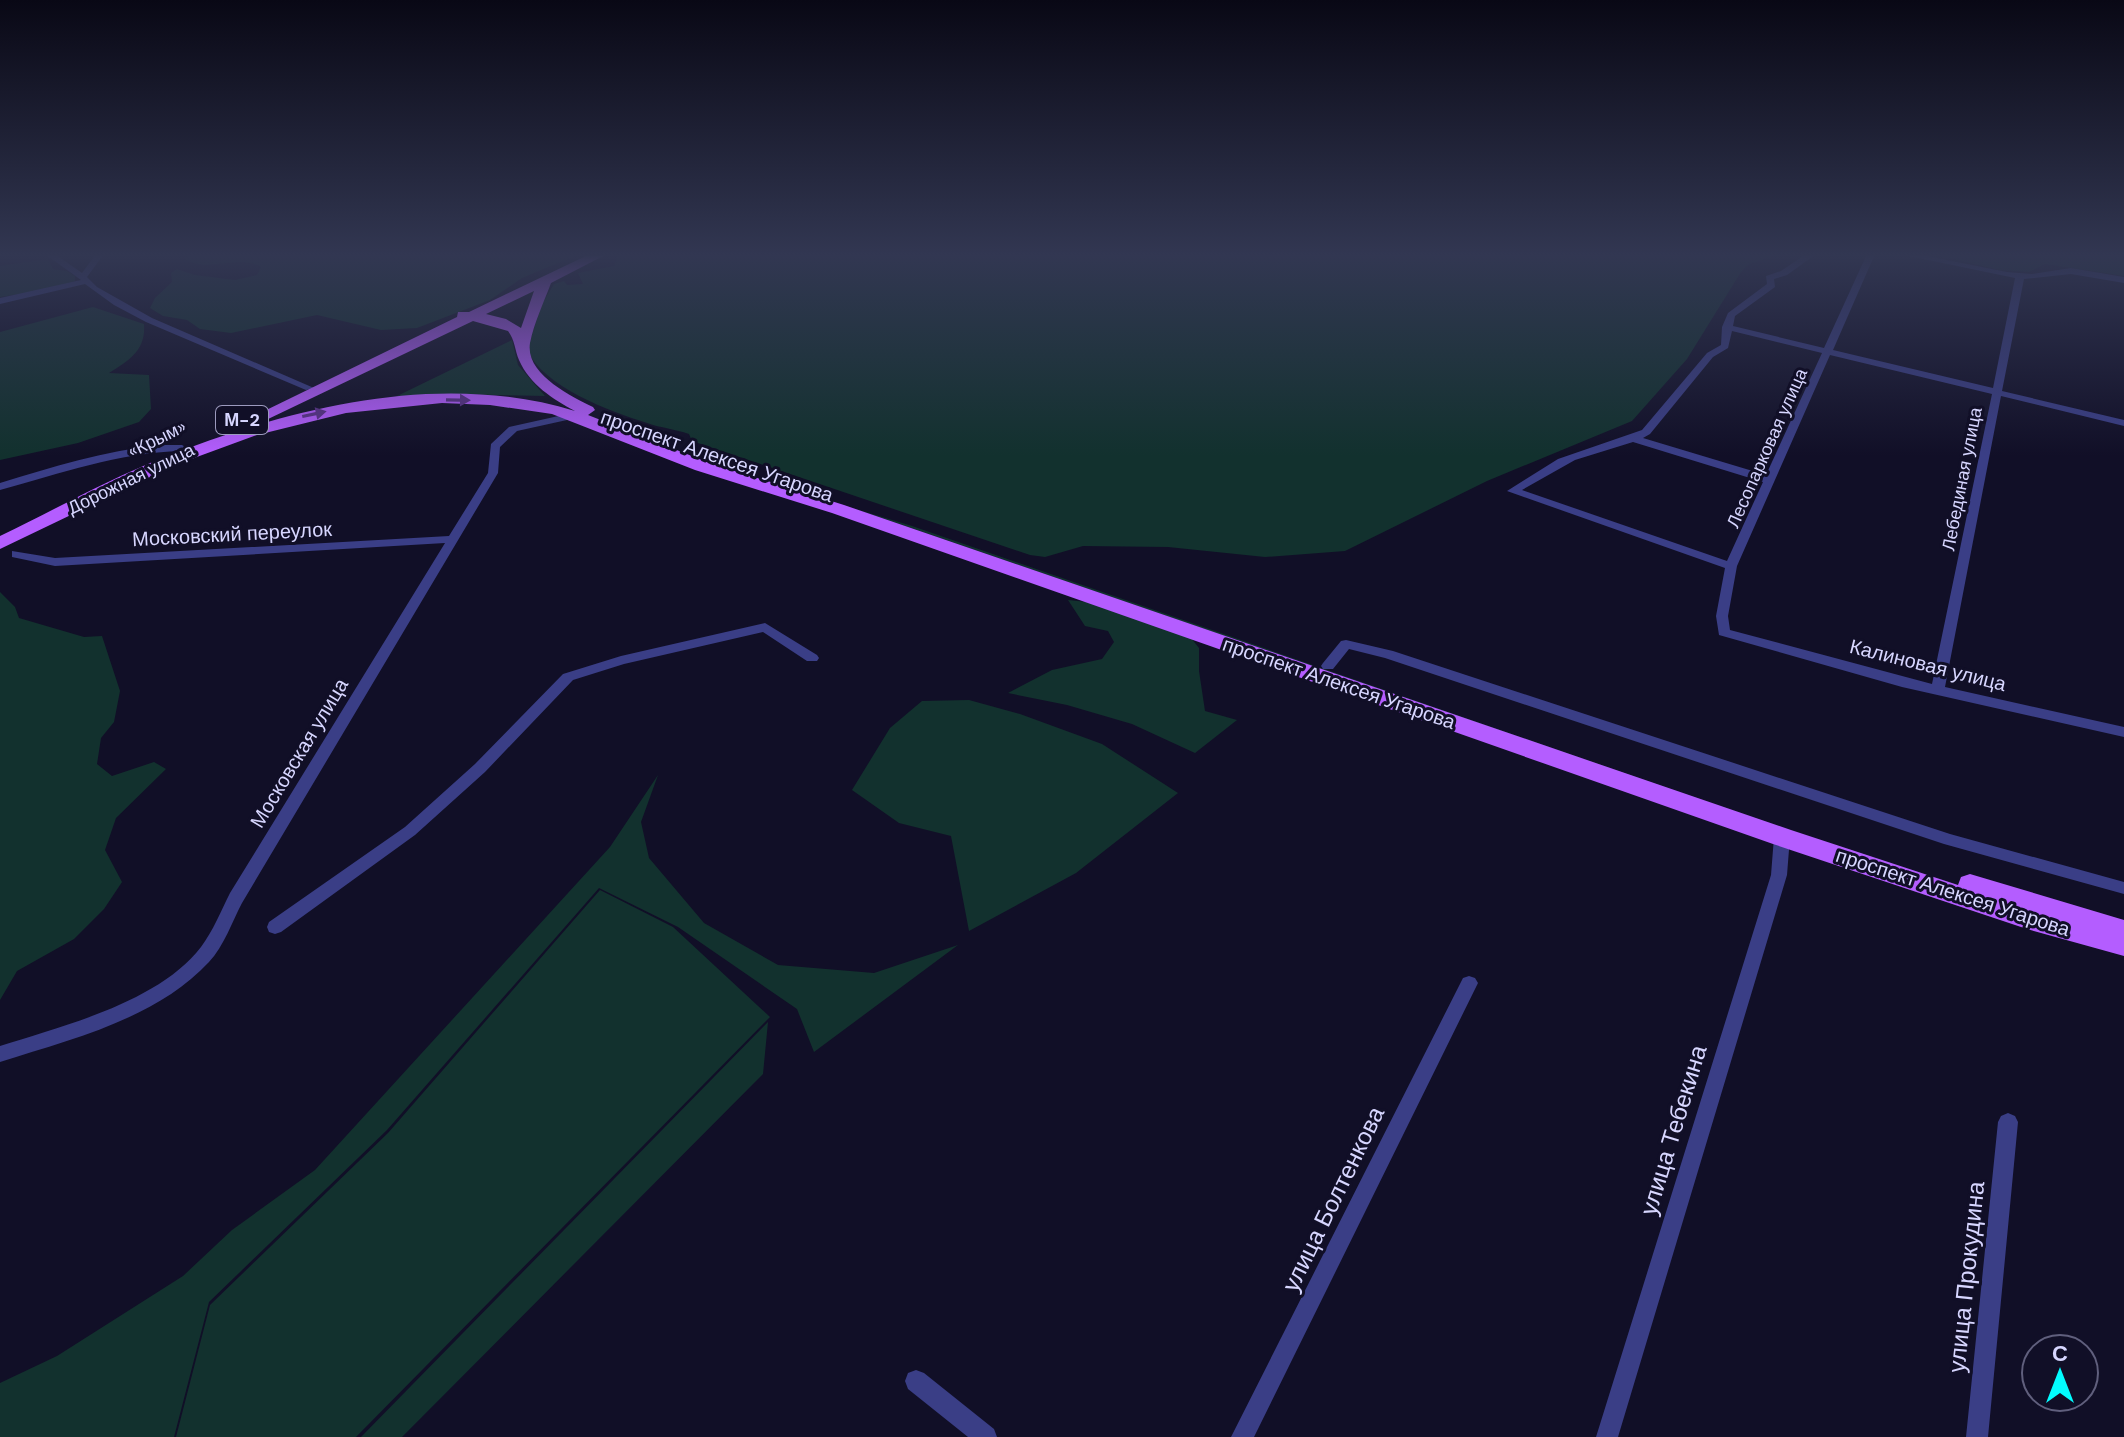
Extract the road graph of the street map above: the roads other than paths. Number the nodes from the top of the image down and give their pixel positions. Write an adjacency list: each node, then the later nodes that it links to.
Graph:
1 (153, 321): 12 (street)
2 (456, 321): 11 (main road, «Крым» / М-2)
3 (499, 321): 9 (main road, проспект Алексея Угарова)
4 (530, 321): 9 (main road)
5 (1729, 321): 8 (street)
6 (1841, 321): 10 (street, Лесопарковая улица)
7 (2011, 321): 13 (street, Лебединая улица)
8 (1727, 327): 10 (street); 17 (street)
9 (522, 345): 15 (main road, проспект Алексея Угарова)
10 (1828, 351): 13 (street); 21 (street, Лесопарковая улица)
11 (352, 370): 12 (main road, «Крым» / М-2); 14 (main road); 19 (main road, Дорожная улица / М-2)
12 (309, 388): 18 (main road, «Крым» / М-2)
13 (1998, 392): 16 (street); 32 (street, Лебединая улица)
14 (380, 402): 15 (main road, one-way to 15); 19 (main road, one-way to 14)
15 (578, 413): 23 (main road, проспект Алексея Угарова); 25 (street, Московская улица)
16 (2124, 423)
17 (1635, 439): 21 (street); 28 (street)
18 (182, 448): 20 (main road, «Крым» / М-2); 22 (street)
19 (160, 465): 26 (main road, Дорожная улица / М-2)
20 (129, 475): 24 (main road, Дорожная улица / М-2)
21 (1770, 480): 28 (street, Лесопарковая улица)
22 (0, 487)
23 (842, 505): 31 (main road, проспект Алексея Угарова); 34 (main road, проспект Алексея Угарова)
24 (0, 535)
25 (450, 539): 27 (street, Московский переулок); 40 (street, Московская улица)
26 (0, 543)
27 (16, 554)
28 (1731, 566): 29 (street, Лесопарковая улица)
29 (1724, 632): 32 (street, Калиновая улица)
30 (812, 658): 36 (street)
31 (1328, 666): 34 (main road, проспект Алексея Угарова); 35 (street)
32 (1938, 689): 33 (street, Калиновая улица)
33 (2124, 732)
34 (1783, 830): 37 (main road, проспект Алексея Угарова); 38 (main road, проспект Алексея Угарова); 45 (street, улица Тебекина)
35 (2124, 888)
36 (275, 927)
37 (2124, 930)
38 (2124, 945)
39 (1469, 983): 44 (street, улица Болтенкова)
40 (0, 1054)
41 (2008, 1122): 46 (street, улица Прокудина)
42 (916, 1381): 43 (street)
43 (986, 1437)
44 (1242, 1437)
45 (1607, 1437)
46 (1977, 1437)

